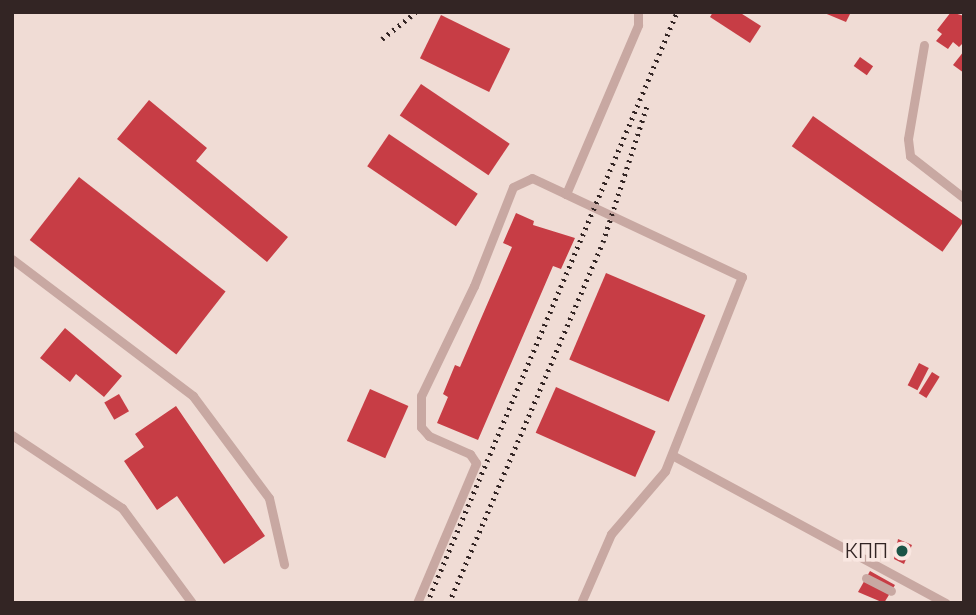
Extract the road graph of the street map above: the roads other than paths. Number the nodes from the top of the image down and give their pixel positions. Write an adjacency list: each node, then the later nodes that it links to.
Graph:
1 (638, 12): 3 (lane)
2 (924, 45): 4 (lane)
3 (566, 194): 7 (lane); 12 (lane)
4 (964, 198)
5 (12, 259): 8 (lane)
6 (12, 435): 11 (lane)
7 (672, 455): 13 (lane); 14 (lane)
8 (284, 564)
9 (866, 578): 10 (lane)
10 (891, 591)
11 (192, 603)
12 (417, 603)
13 (581, 603)
14 (946, 603)

